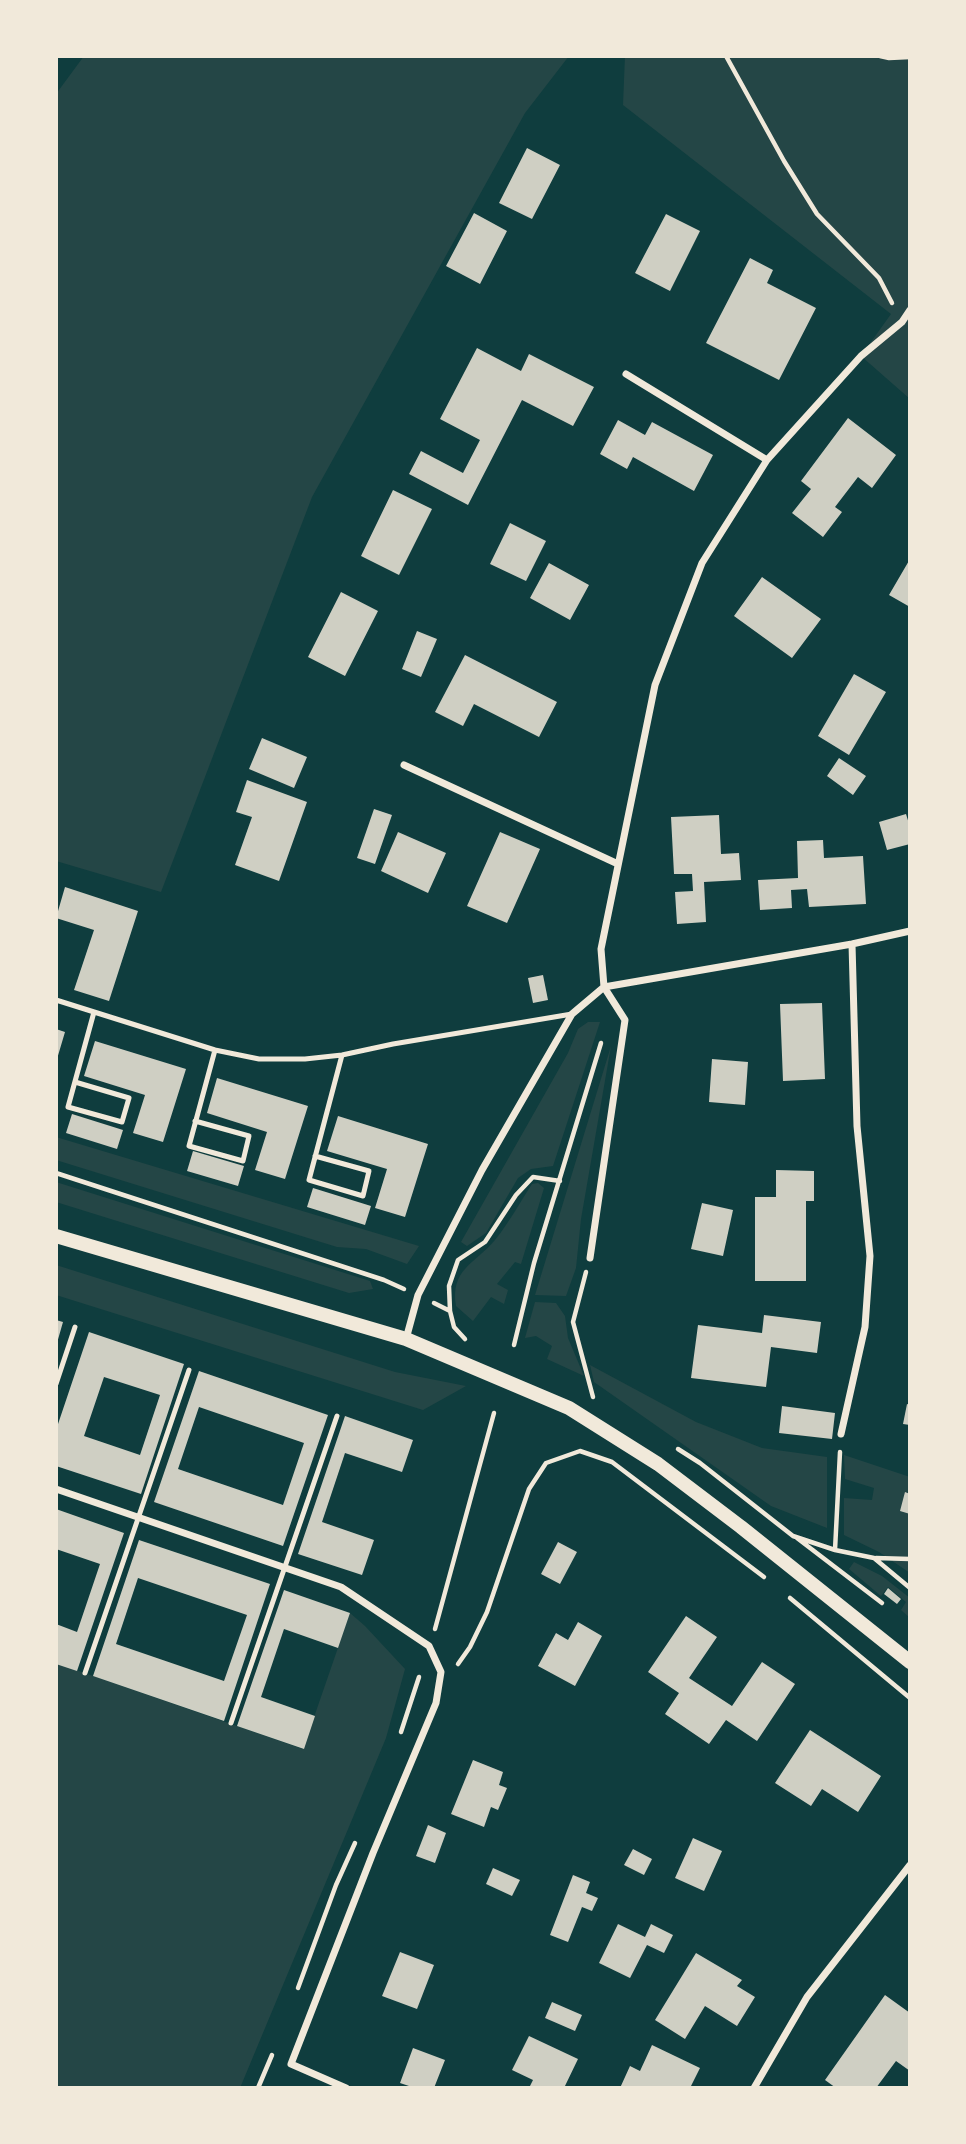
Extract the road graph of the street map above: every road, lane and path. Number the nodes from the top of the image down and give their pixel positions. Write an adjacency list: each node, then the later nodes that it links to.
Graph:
1 (726, 56): 5 (path)
2 (880, 56): 3 (path)
3 (910, 57)
4 (910, 310): 5 (street)
5 (902, 322): 7 (street)
6 (626, 374): 7 (street)
7 (767, 460): 9 (street)
8 (404, 765): 9 (street)
9 (618, 864): 12 (street)
10 (910, 931): 11 (street)
11 (852, 944): 12 (street); 34 (street)
12 (604, 987): 15 (street); 24 (street)
13 (56, 1000): 14 (lane)
14 (94, 1012): 17 (lane); 19 (lane)
15 (572, 1014): 18 (lane); 27 (street)
16 (602, 1040): 22 (path)
17 (215, 1050): 18 (lane); 20 (lane)
18 (342, 1055): 21 (lane)
19 (75, 1082): 19 (lane)
20 (195, 1121): 20 (lane)
21 (315, 1156): 21 (lane)
22 (559, 1181): 25 (path); 28 (path)
23 (56, 1236): 27 (main road)
24 (590, 1258): 31 (path)
25 (450, 1311)
26 (75, 1327): 30 (lane)
27 (406, 1339): 46 (main road)
28 (514, 1345)
29 (189, 1370): 36 (lane)
30 (56, 1384)
31 (593, 1397)
32 (494, 1413): 45 (path)
33 (337, 1416): 41 (lane)
34 (841, 1434): 38 (path)
35 (56, 1489): 36 (street)
36 (138, 1518): 41 (street); 48 (lane)
37 (793, 1536): 44 (path)
38 (835, 1550)
39 (874, 1558): 40 (path)
40 (910, 1559)
41 (282, 1569): 45 (street); 50 (lane)
42 (774, 1584): 47 (path)
43 (784, 1592): 49 (path)
44 (882, 1602)
45 (429, 1646): 47 (street)
46 (910, 1662)
47 (441, 1672): 52 (street)
48 (85, 1673)
49 (910, 1698)
50 (231, 1723)
51 (910, 1865): 53 (street)
52 (346, 2088)
53 (754, 2088)

